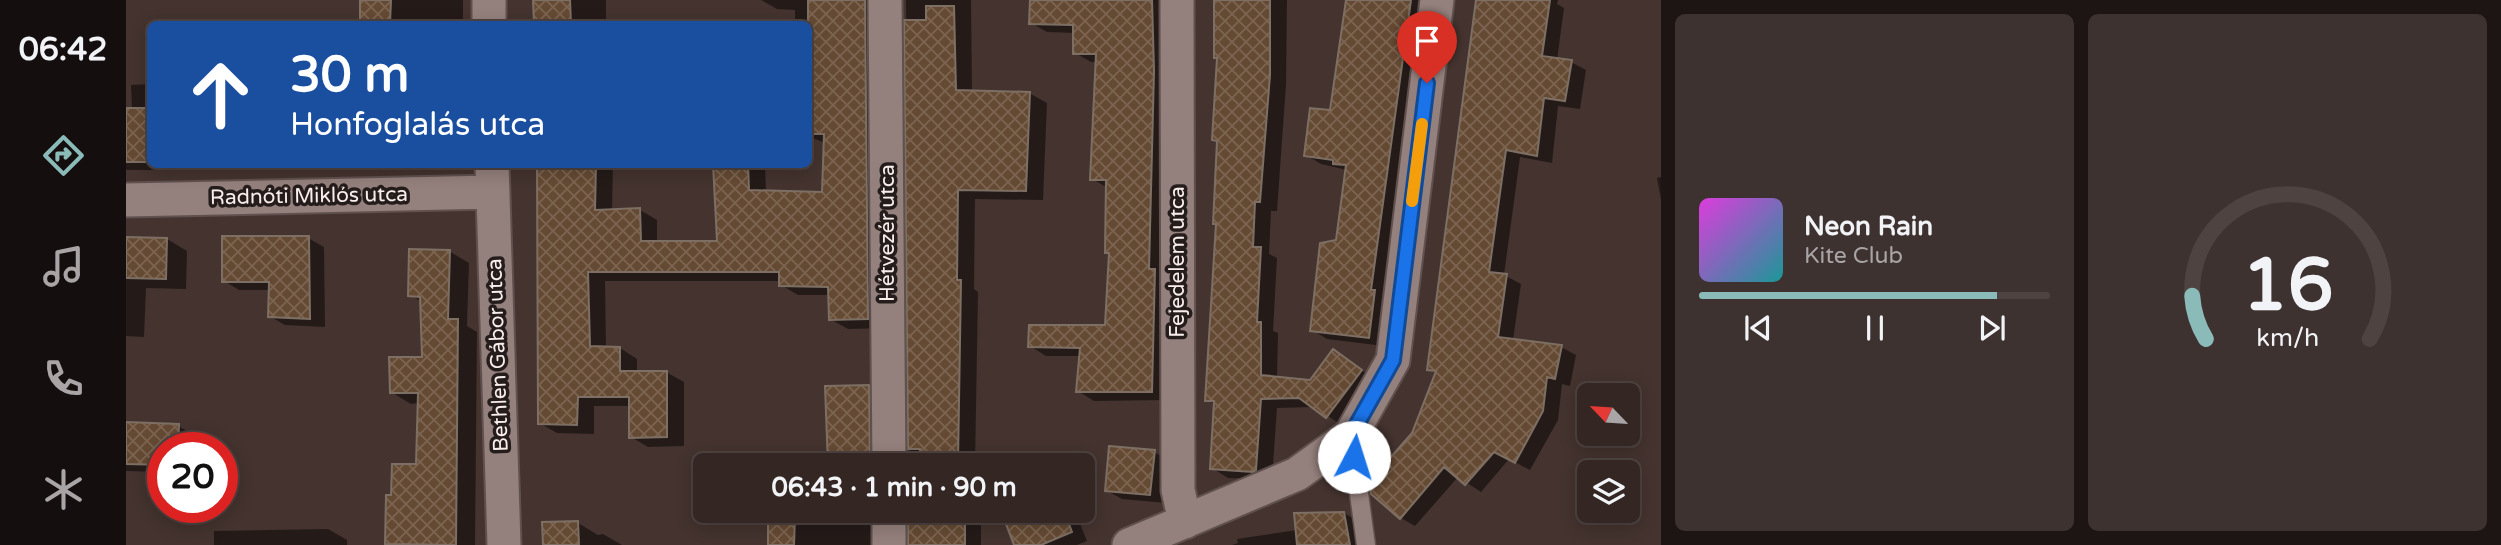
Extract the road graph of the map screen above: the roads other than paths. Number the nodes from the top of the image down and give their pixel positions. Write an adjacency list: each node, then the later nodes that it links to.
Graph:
1 (489, 0): 5 (street)
2 (885, 0): 9 (street, Hétvezér utca)
3 (1177, 0): 10 (street, Fejedelem utca)
4 (1437, 0): 8 (street)
5 (489, 21)
6 (492, 178): 7 (street, Radnóti Miklós utca); 12 (street, Bethlen Gábor utca)
7 (126, 200)
8 (1351, 435): 10 (street); 15 (lane)
9 (888, 453)
10 (1185, 522): 14 (street)
11 (889, 523): 13 (street)
12 (504, 545)
13 (889, 545)
14 (1129, 545)
15 (1366, 545)

